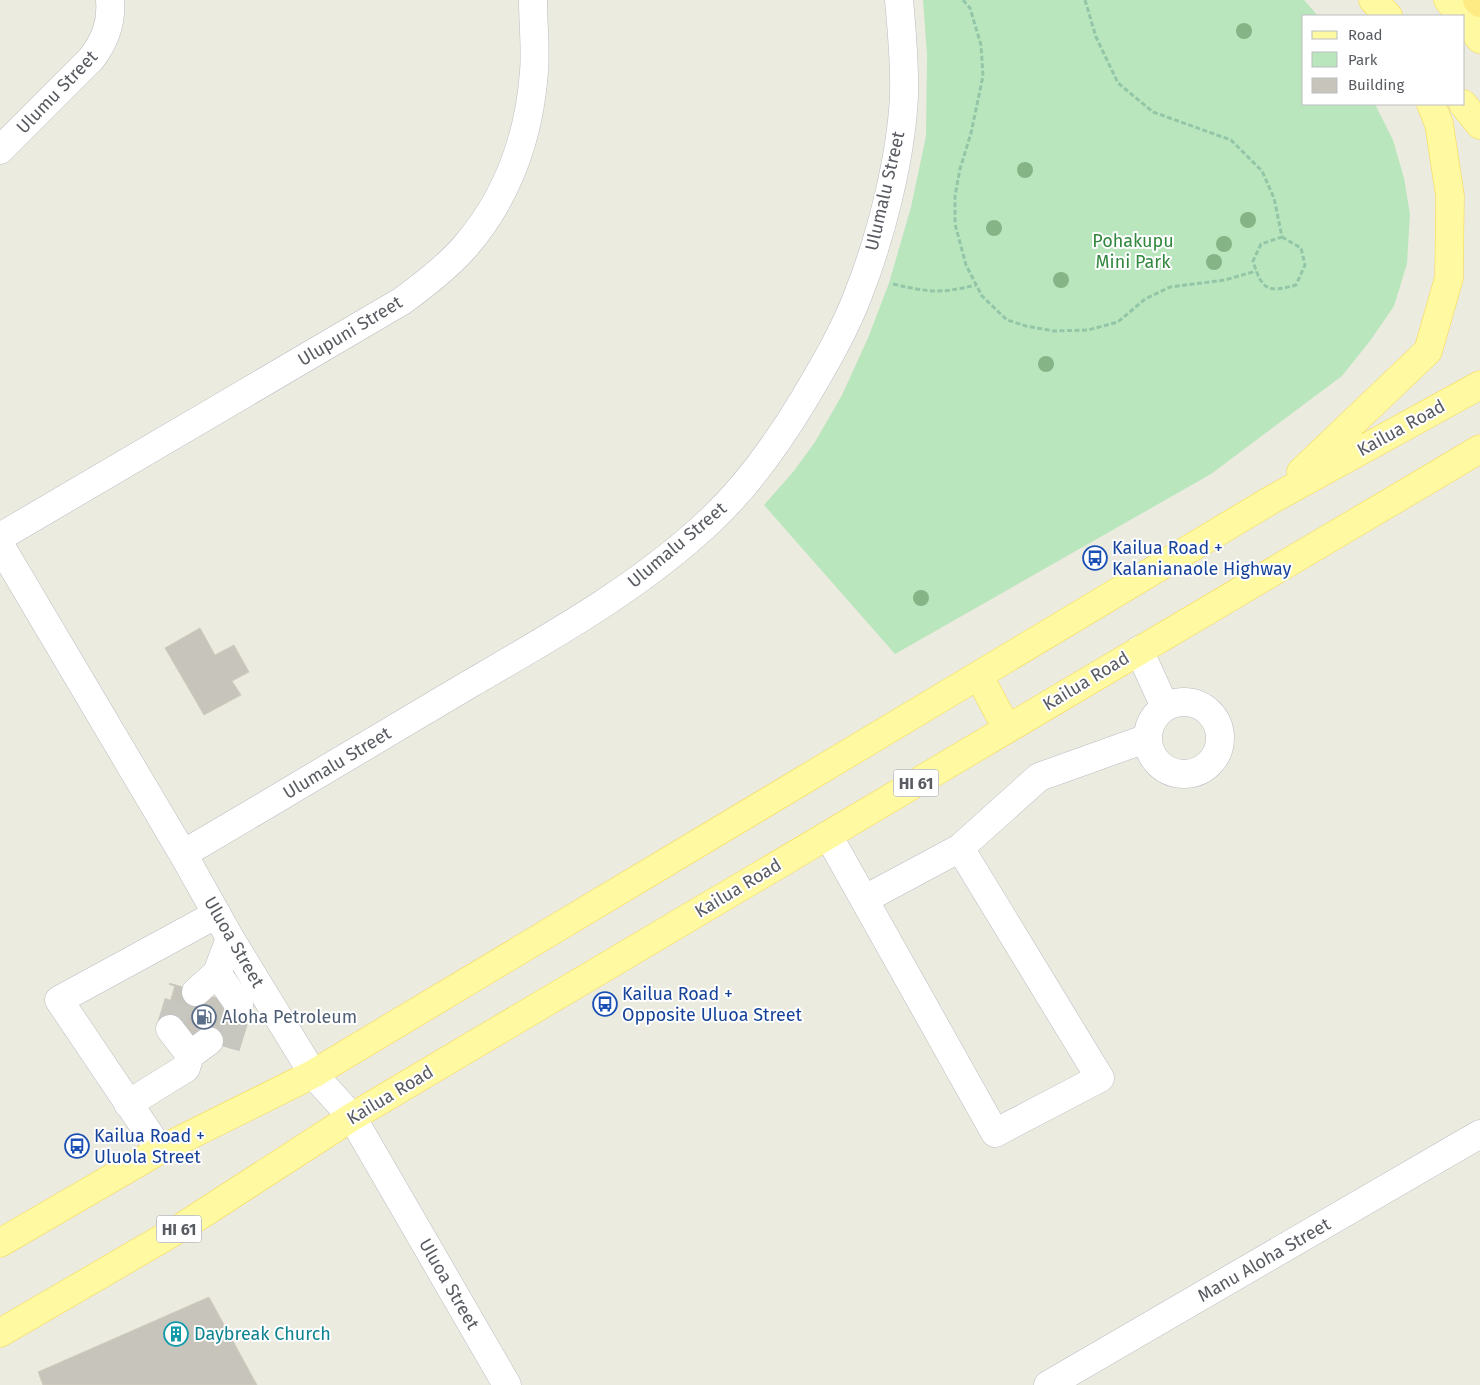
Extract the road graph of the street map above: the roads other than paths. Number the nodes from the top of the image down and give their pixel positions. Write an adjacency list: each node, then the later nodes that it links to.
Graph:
1 (110, 0): 15 (street, Ulumu Street)
2 (533, 0): 21 (street, Ulupuni Street)
3 (899, 0): 30 (street, Ulumalu Street)
4 (1373, 0): 8 (main road)
5 (1448, 0): 9 (main road)
6 (1477, 0): 7 (highway)
7 (1480, 3)
8 (1387, 15)
9 (1460, 15)
10 (1465, 20): 11 (main road)
11 (1480, 39)
12 (1431, 105): 20 (main road)
13 (1463, 105): 14 (main road)
14 (1480, 125)
15 (0, 150)
16 (1480, 384): 20 (main road, Kailua Road)
17 (1480, 449): 19 (main road, Kailua Road / HI 61)
18 (1480, 466): 19 (street)
19 (1413, 487): 23 (main road, Kailua Road / HI 61)
20 (1271, 500): 24 (main road, Kailua Road)
21 (0, 537)
22 (0, 545): 30 (street, Uluoa Street)
23 (1139, 650): 25 (street); 26 (main road, Kailua Road / HI 61)
24 (979, 676): 26 (main road); 38 (main road, Kailua Road)
25 (1165, 707): 27 (street); 27 (street)
26 (1007, 729): 28 (main road, Kailua Road / HI 61)
27 (1148, 738): 29 (street)
28 (828, 835): 31 (street); 40 (main road, Kailua Road / HI 61)
29 (960, 848): 31 (street); 31 (street)
30 (183, 854): 32 (street, Uluoa Street)
31 (865, 899)
32 (217, 914): 33 (street, Uluoa Street); 39 (street)
33 (230, 938): 34 (street); 38 (street, Uluoa Street)
34 (217, 973): 35 (street); 36 (street)
35 (189, 990)
36 (231, 1002)
37 (196, 1041): 39 (street)
38 (313, 1074): 40 (street, Uluoa Street); 42 (main road, Kailua Road)
39 (128, 1104): 42 (street)
40 (352, 1117): 44 (main road, Kailua Road / HI 61); 45 (street, Uluoa Street)
41 (1480, 1134): 46 (street, Manu Aloha Street)
42 (160, 1150): 43 (main road, Kailua Road)
43 (0, 1243)
44 (0, 1333)
45 (507, 1385)
46 (1048, 1385)

